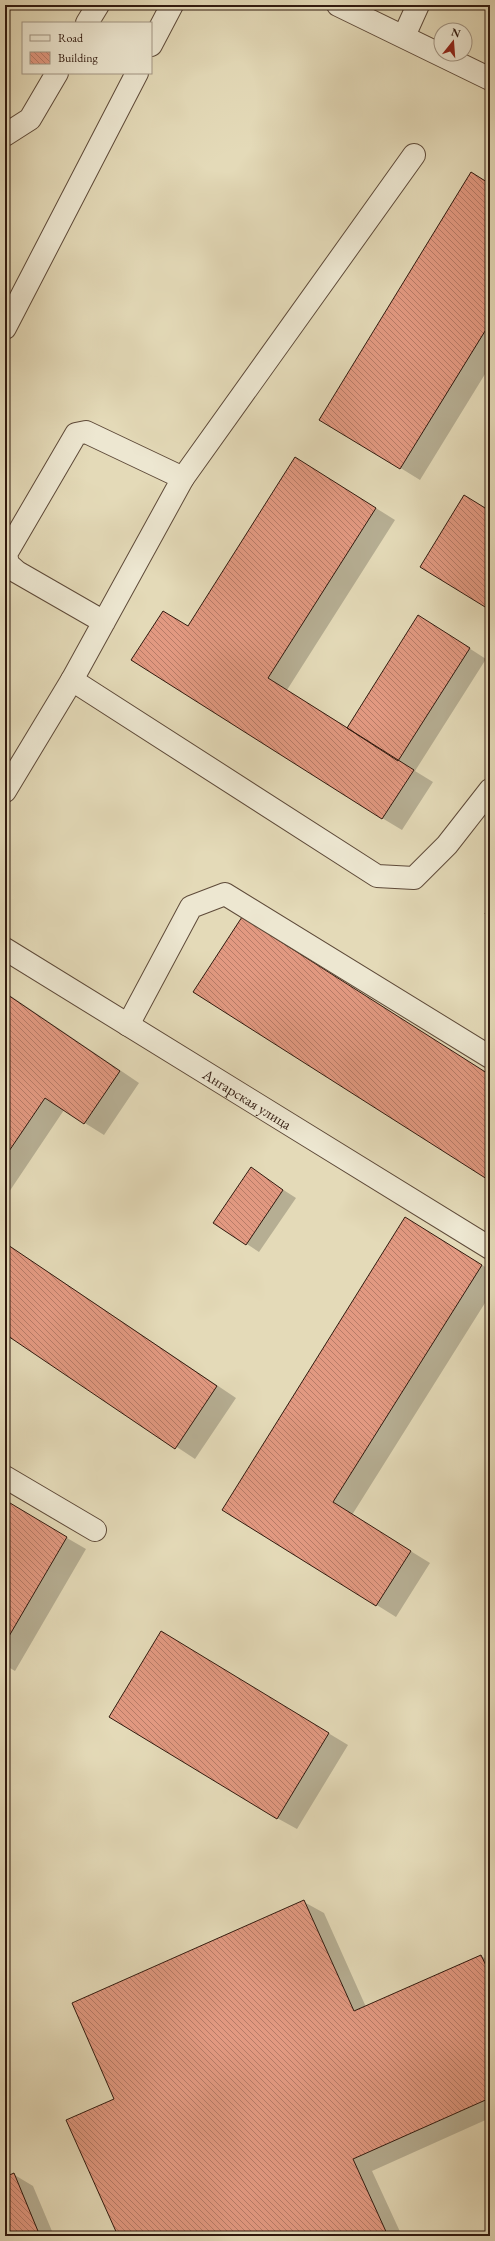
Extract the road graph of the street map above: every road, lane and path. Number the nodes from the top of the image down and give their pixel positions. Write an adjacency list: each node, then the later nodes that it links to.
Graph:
1 (98, 5): 5 (street)
2 (172, 5): 7 (street)
3 (338, 5): 6 (street)
4 (418, 5): 6 (street)
5 (88, 22)
6 (404, 36): 10 (street)
7 (152, 43)
8 (56, 74): 11 (street)
9 (136, 74): 13 (street)
10 (490, 79)
11 (5, 135)
12 (414, 155): 14 (street)
13 (5, 328)
14 (183, 478): 15 (street); 15 (street)
15 (104, 622): 16 (street)
16 (72, 680): 17 (street); 18 (street)
17 (490, 790)
18 (5, 791)
19 (5, 949): 20 (street, Ангарская улица)
20 (128, 1025): 21 (street); 22 (street, Ангарская улица)
21 (490, 1057)
22 (490, 1248)
23 (5, 1477): 24 (street)
24 (95, 1530)

